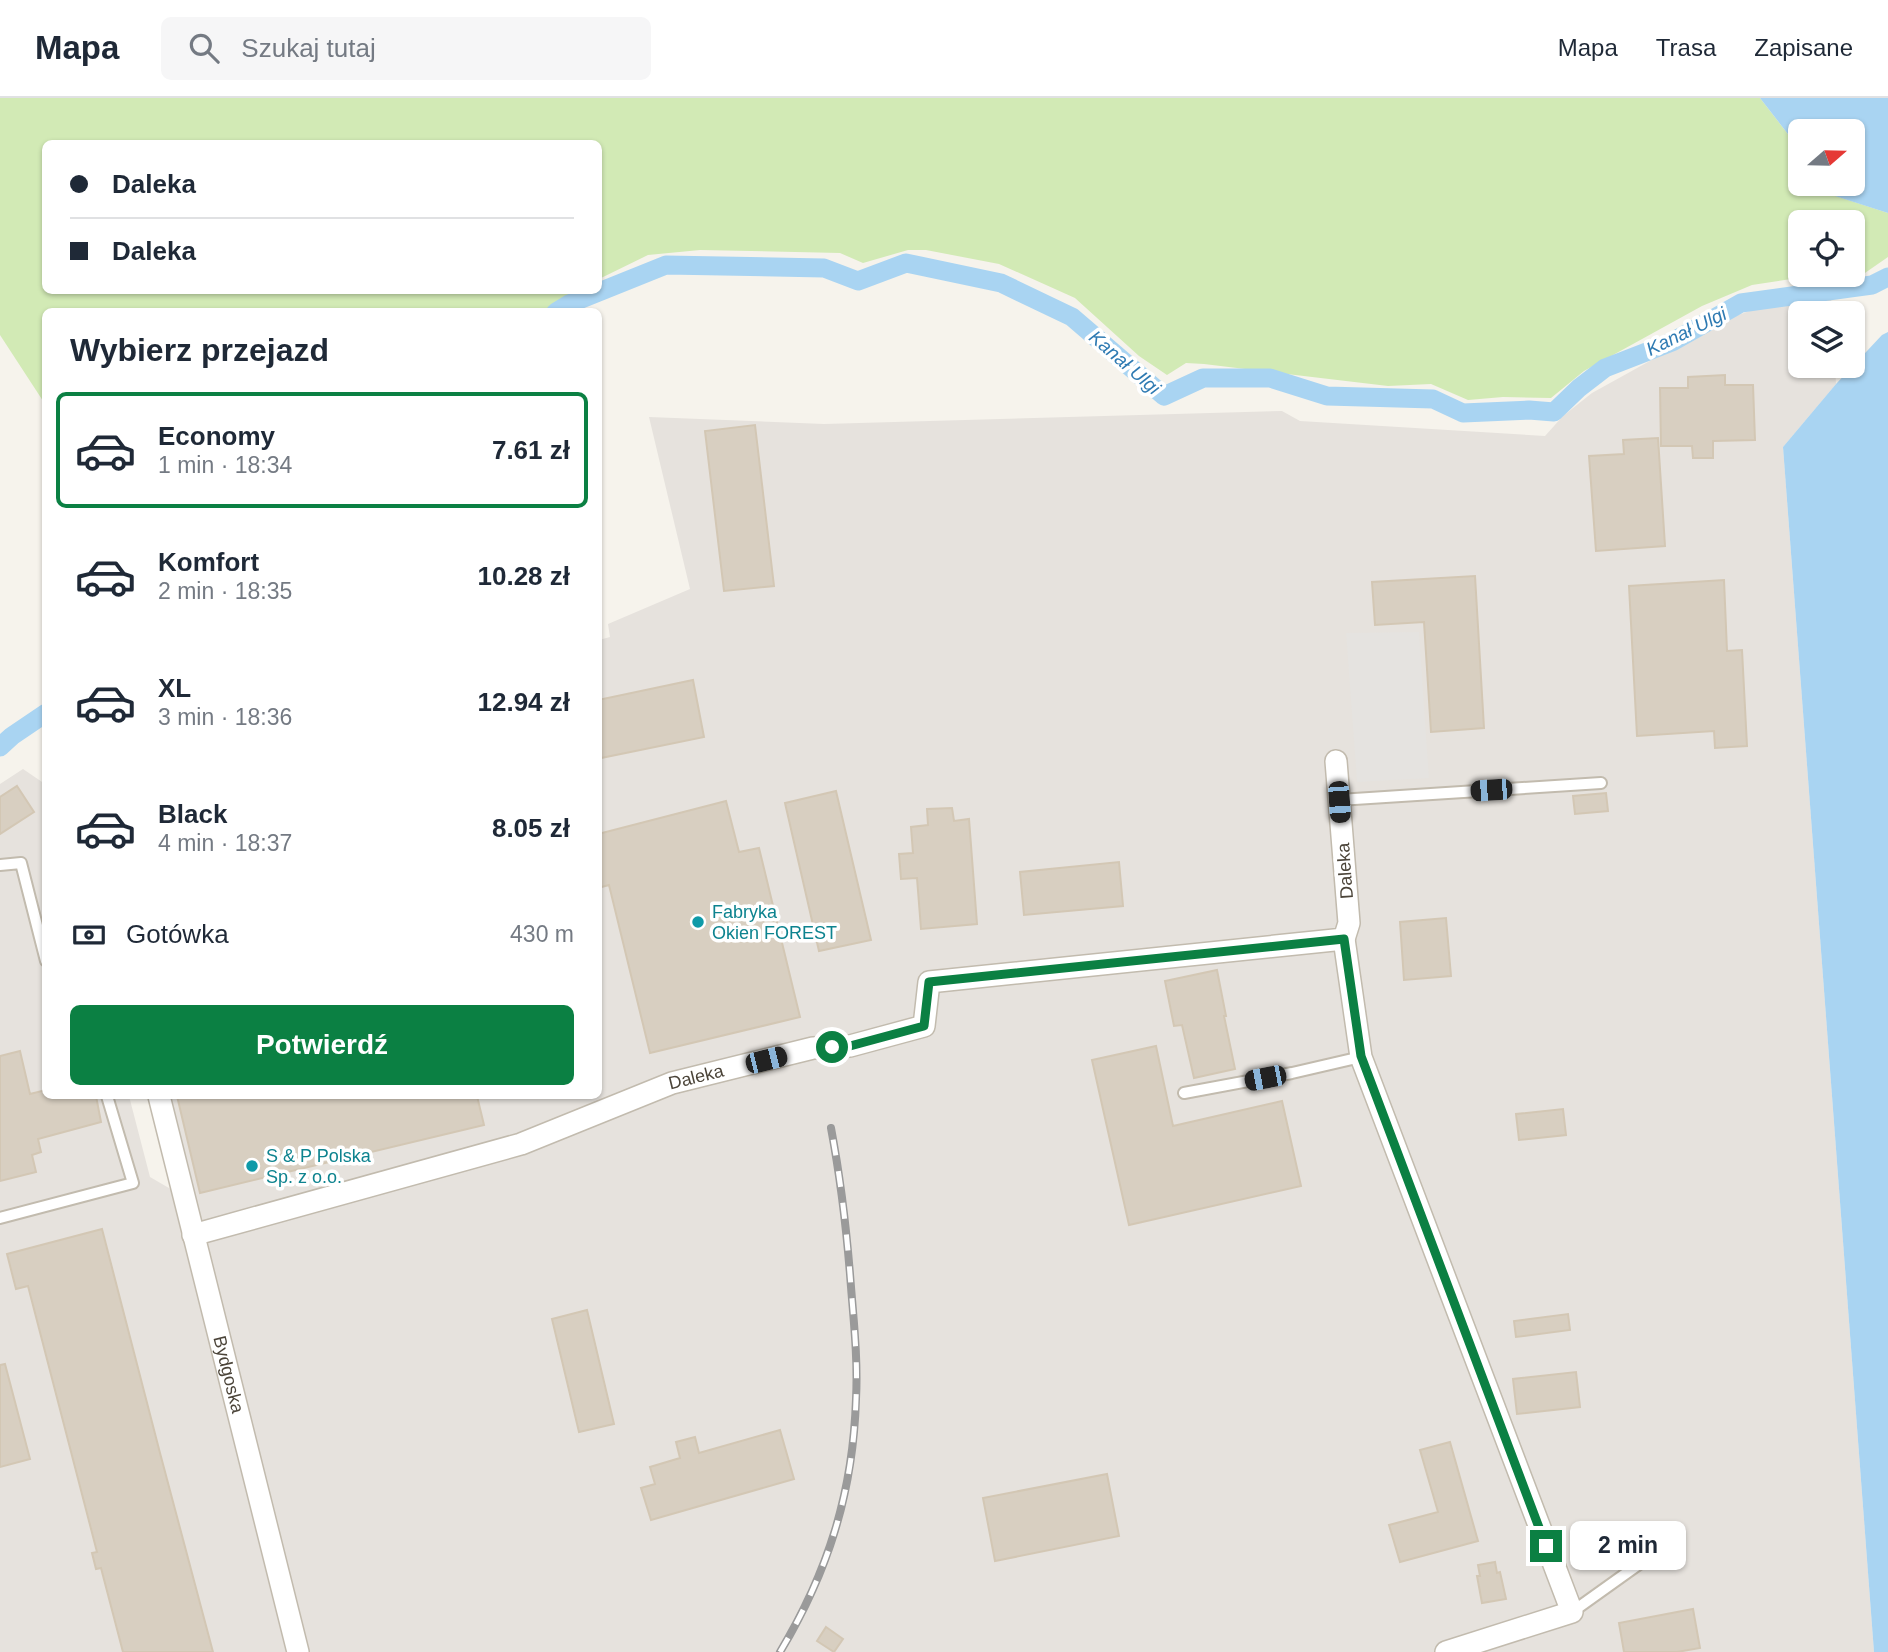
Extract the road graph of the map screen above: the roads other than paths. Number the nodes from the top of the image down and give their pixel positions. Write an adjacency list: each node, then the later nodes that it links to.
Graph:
1 (1336, 761): 3 (street, Daleka)
2 (1601, 783): 3 (lane)
3 (1339, 800): 5 (street, Daleka)
4 (0, 865): 6 (lane)
5 (1344, 939): 7 (street, Daleka); 12 (street, Daleka)
6 (42, 945)
7 (1361, 1056): 8 (lane); 14 (street, Daleka)
8 (1184, 1093)
9 (108, 1099): 11 (lane)
10 (160, 1099): 12 (street, Bydgoska)
11 (0, 1219)
12 (193, 1235): 15 (street, Bydgoska)
13 (1642, 1562): 14 (lane)
14 (1572, 1612): 16 (street)
15 (298, 1652)
16 (1446, 1652)

